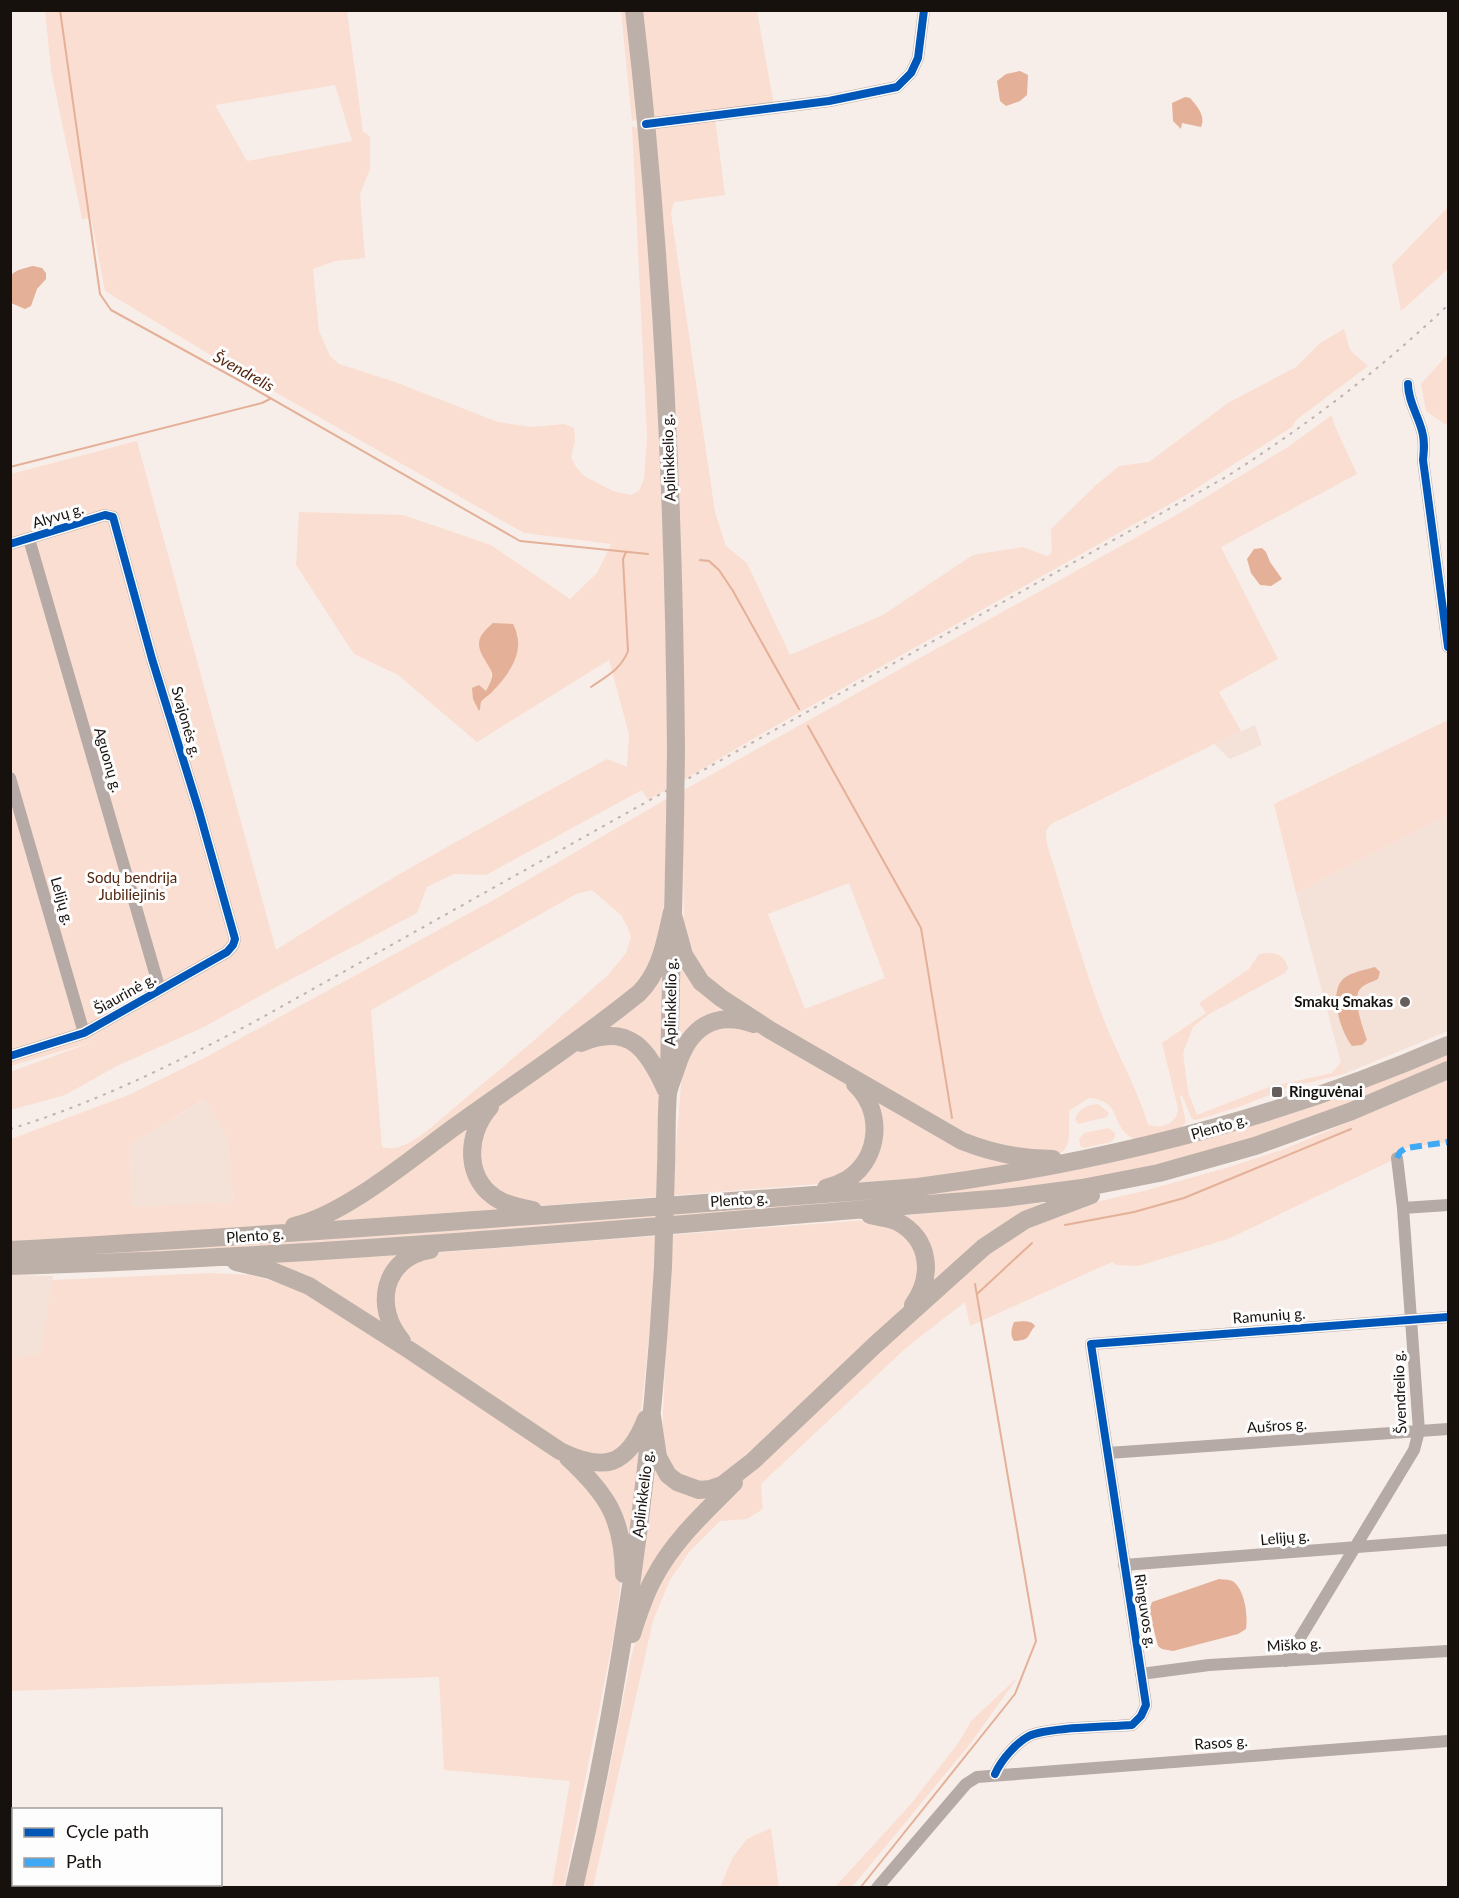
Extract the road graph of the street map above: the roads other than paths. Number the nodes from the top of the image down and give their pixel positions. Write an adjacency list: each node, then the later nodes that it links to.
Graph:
1 (634, 10): 3 (highway, Aplinkkelio g.)
2 (924, 10): 3 (street)
3 (646, 124): 10 (highway, Aplinkkelio g., bridge)
4 (1408, 384): 8 (street)
5 (113, 517): 6 (street, Alyvų g.); 11 (street, Svajonės g.)
6 (29, 539): 7 (street, Alyvų g.); 12 (street, Aguonų g.)
7 (10, 544)
8 (1449, 647)
9 (10, 778): 14 (street, Lelijų g.)
10 (673, 911): 13 (highway); 16 (highway); 20 (highway, Aplinkkelio g.)
11 (234, 933): 12 (street, Šiaurinė g.)
12 (160, 990): 14 (street, Šiaurinė g.)
13 (770, 1030): 18 (highway); 20 (highway)
14 (84, 1033): 17 (street, Šiaurinė g.)
15 (1449, 1045): 22 (highway, Plento g.)
16 (561, 1052): 20 (highway); 21 (highway)
17 (10, 1056)
18 (840, 1070): 22 (highway); 25 (highway)
19 (1449, 1070): 24 (highway, Plento g.)
20 (668, 1093): 40 (highway, Aplinkkelio g., bridge)
21 (501, 1096): 29 (highway); 30 (highway)
22 (1135, 1149): 25 (highway, Plento g.)
23 (1397, 1158): 27 (street, Švendrelio g.)
24 (1159, 1173): 28 (highway, Plento g.); 38 (highway)
25 (809, 1195): 29 (highway, Plento g.)
26 (1449, 1205): 27 (street)
27 (1403, 1208): 36 (street, Švendrelio g.)
28 (851, 1212): 31 (highway, Plento g.); 38 (highway)
29 (555, 1214): 30 (highway, Plento g.)
30 (240, 1237): 32 (highway, Plento g.)
31 (488, 1241): 33 (highway, Plento g.); 39 (highway)
32 (10, 1250)
33 (217, 1257): 34 (highway, Plento g.); 39 (highway)
34 (10, 1266)
35 (1449, 1317): 36 (street, Ramunių g.)
36 (1412, 1320): 37 (street, Ramunių g.); 42 (street, Švendrelio g.)
37 (1091, 1344): 44 (street, Ringuvos g.)
38 (875, 1345): 45 (highway)
39 (411, 1351): 43 (highway)
40 (652, 1408): 43 (highway); 45 (highway); 49 (highway, Aplinkkelio g.)
41 (1449, 1429): 42 (street, Aušros g.)
42 (1419, 1431): 44 (street, Aušros g.); 47 (street, Švendrelio g.)
43 (560, 1451): 49 (highway)
44 (1108, 1453): 48 (street, Ringuvos g.)
45 (753, 1461): 53 (highway)
46 (1449, 1540): 47 (street, Lelijų g.)
47 (1355, 1547): 48 (street, Lelijų g.); 51 (street, Švendrelio g.)
48 (1124, 1566): 52 (street, Ringuvos g.)
49 (625, 1622): 53 (highway, Aplinkkelio g.)
50 (1449, 1651): 51 (street, Miško g.)
51 (1286, 1660): 52 (street, Miško g.)
52 (1142, 1674): 55 (street, Ringuvos g.)
53 (614, 1695): 56 (highway, Aplinkkelio g.)
54 (1449, 1741): 55 (street, Rasos g.)
55 (995, 1774): 57 (street, Rasos g.)
56 (574, 1887)
57 (877, 1887)

